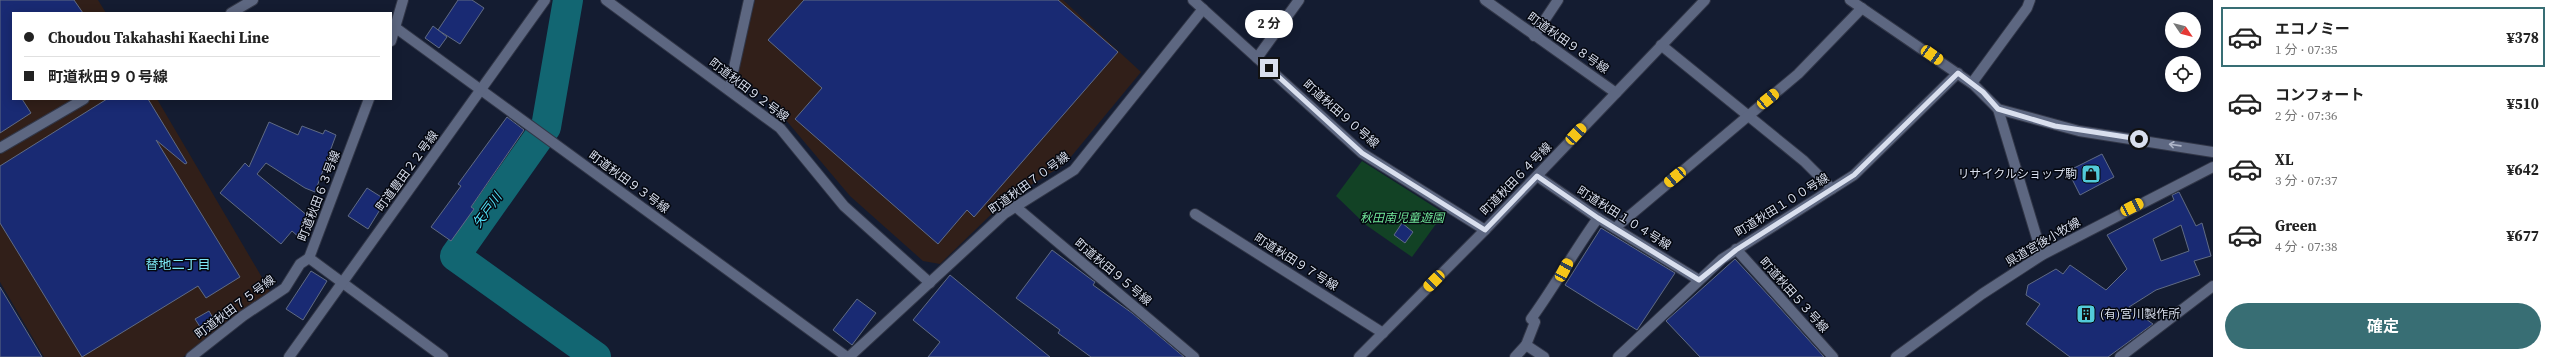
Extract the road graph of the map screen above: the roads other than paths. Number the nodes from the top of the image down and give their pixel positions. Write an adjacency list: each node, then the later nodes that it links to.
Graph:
1 (253, 0): 15 (street)
2 (403, 0): 16 (street)
3 (546, 0): 23 (street, 町道豊田２２号線)
4 (606, 0): 24 (street, 町道秋田９２号線)
5 (749, 0): 24 (street)
6 (1193, 0): 14 (street, 町道秋田９０号線)
7 (1298, 0): 20 (street)
8 (1485, 0): 17 (street, 町道秋田９８号線)
9 (1558, 0): 17 (street)
10 (1705, 0): 19 (street, 町道秋田６４号線)
11 (1850, 0): 13 (street)
12 (2030, 0): 22 (street)
13 (1862, 8): 21 (street); 29 (street)
14 (1203, 9): 20 (street, 町道秋田９０号線); 35 (street, 町道秋田７０号線)
15 (233, 12)
16 (396, 28): 18 (street); 23 (street, 町道秋田９３号線)
17 (1534, 36): 25 (street, 町道秋田９８号線)
18 (392, 38)
19 (1661, 45): 25 (street, 町道秋田６４号線); 29 (street)
20 (1257, 58): 39 (street, 町道秋田９０号線)
21 (1958, 73): 22 (street); 34 (street, 町道秋田１００号線)
22 (1972, 83): 28 (street)
23 (481, 90): 45 (street, 町道豊田２２号線); 52 (street, 町道秋田９３号線)
24 (729, 90): 44 (street, 町道秋田９２号線)
25 (1616, 93): 33 (street, 町道秋田６４号線)
26 (82, 100): 30 (street)
27 (369, 100): 42 (street, 町道秋田６３号線)
28 (1998, 109): 31 (street, one-way to 28); 41 (street)
29 (1747, 116): 34 (street); 38 (street)
30 (0, 148)
31 (2213, 152)
32 (2213, 167): 41 (street, 県道宮後小牧線)
33 (1537, 176): 37 (street, 町道秋田１０４号線); 39 (street, 町道秋田６４号線)
34 (1832, 189): 40 (street, 町道秋田１００号線)
35 (1016, 206): 44 (street, 町道秋田７０号線); 53 (street, 町道秋田９５号線)
36 (1195, 214): 47 (street, 町道秋田９７号線)
37 (1598, 218): 38 (street, 町道秋田１０４号線); 48 (street)
38 (1615, 228): 43 (street, 町道秋田１０４号線)
39 (1485, 230): 47 (street, 町道秋田６４号線)
40 (1736, 250): 43 (street, 町道秋田１００号線); 58 (street, 町道秋田５３号線)
41 (2042, 255): 59 (street, 県道宮後小牧線)
42 (309, 258): 45 (street, 町道秋田６３号線); 49 (street, 町道秋田７５号線)
43 (1699, 280): 57 (street, 町道秋田１００号線)
44 (930, 283): 52 (street, 町道秋田７０号線)
45 (342, 284): 50 (street, 町道豊田２２号線); 51 (street, 町道秋田６３号線)
46 (2213, 286): 60 (street)
47 (1383, 333): 54 (street, 町道秋田６４号線)
48 (1526, 345): 55 (street); 56 (street)
49 (191, 357)
50 (289, 357)
51 (444, 357)
52 (848, 357)
53 (1194, 357)
54 (1359, 357)
55 (1515, 357)
56 (1544, 357)
57 (1618, 357)
58 (1833, 357)
59 (1896, 357)
60 (2120, 357)

